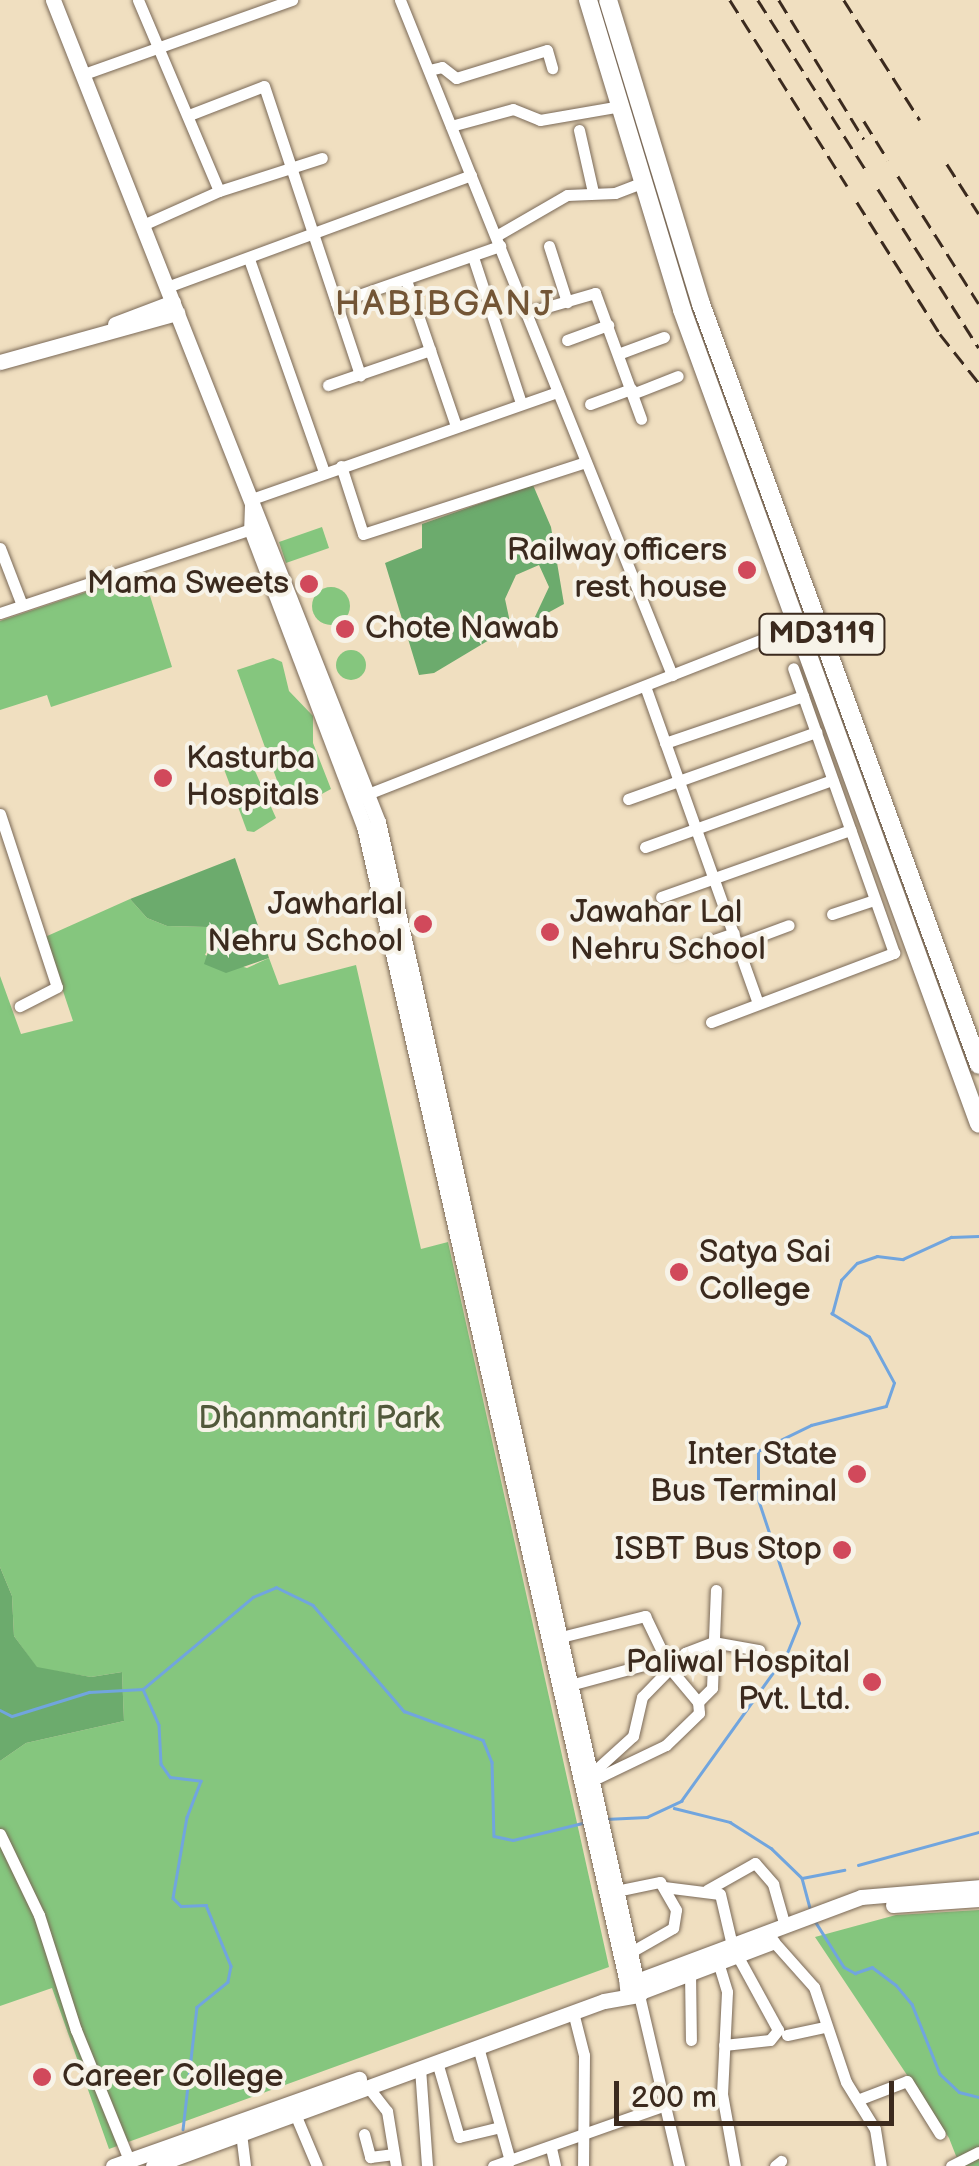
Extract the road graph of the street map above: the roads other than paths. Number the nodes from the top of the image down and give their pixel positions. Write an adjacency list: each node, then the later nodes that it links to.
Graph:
1 (53, 0): 10 (main road)
2 (138, 0): 7 (street)
3 (400, 0): 9 (street)
4 (588, 0): 11 (main road, MD3119)
5 (608, 0): 55 (main road, MD3119)
6 (286, 2): 7 (street)
7 (158, 48): 10 (street); 12 (street)
8 (552, 68): 9 (street)
9 (429, 70): 13 (street)
10 (84, 74): 21 (main road)
11 (621, 106): 13 (street); 18 (main road, MD3119)
12 (189, 115): 16 (street); 19 (street)
13 (450, 126): 17 (street)
14 (579, 130): 20 (street)
15 (322, 158): 16 (street)
16 (290, 168): 19 (street); 22 (street)
17 (471, 175): 22 (street); 23 (street)
18 (643, 182): 20 (street); 56 (main road, MD3119)
19 (219, 191): 21 (street)
20 (593, 192): 23 (street)
21 (144, 224): 28 (main road)
22 (314, 236): 26 (street); 30 (street)
23 (498, 241): 25 (street); 31 (street)
24 (549, 246): 29 (street)
25 (473, 258): 27 (street); 43 (street)
26 (250, 259): 28 (street); 49 (street)
27 (406, 280): 30 (street); 35 (street)
28 (173, 300): 37 (main road); 50 (main road)
29 (566, 302): 31 (street); 32 (street)
30 (336, 303): 38 (street)
31 (526, 313): 42 (street)
32 (608, 325): 34 (street); 36 (street)
33 (664, 337): 36 (street)
34 (566, 340)
35 (430, 350): 38 (street); 46 (street)
36 (618, 354): 41 (street)
37 (0, 362)
38 (360, 376): 40 (street)
39 (678, 376): 41 (street)
40 (328, 385)
41 (632, 391): 44 (street); 45 (street)
42 (558, 392): 43 (street); 47 (street)
43 (521, 403): 46 (street)
44 (590, 404)
45 (641, 419)
46 (456, 426): 48 (street)
47 (586, 462): 48 (street); 58 (street)
48 (341, 466): 49 (street)
49 (324, 472): 50 (street)
50 (250, 503): 51 (main road)
51 (257, 527): 53 (street); 67 (main road)
52 (0, 548): 53 (street)
53 (22, 605): 54 (street)
54 (0, 613)
55 (816, 618): 56 (street); 83 (main road, MD3119)
56 (798, 625): 58 (street); 84 (main road, MD3119)
57 (793, 668): 60 (street)
58 (672, 675): 59 (street)
59 (645, 686): 62 (street); 67 (street)
60 (803, 696): 61 (street); 62 (street)
61 (816, 732): 64 (street); 65 (street)
62 (665, 742): 64 (street)
63 (642, 778): 66 (street)
64 (679, 780): 66 (street); 70 (street)
65 (832, 780): 70 (street); 71 (street)
66 (648, 792): 68 (street)
67 (362, 796): 86 (main road)
68 (628, 799)
69 (0, 814): 81 (street)
70 (696, 828): 72 (street); 73 (street)
71 (850, 830): 73 (street); 75 (street)
72 (645, 847)
73 (714, 878): 74 (street); 78 (street)
74 (661, 897)
75 (874, 900): 76 (street); 80 (street)
76 (832, 914)
77 (789, 925): 78 (street)
78 (736, 938): 79 (street); 80 (street)
79 (676, 953)
80 (758, 1003): 82 (street)
81 (20, 1006)
82 (711, 1022)
83 (979, 1065)
84 (979, 1124)
85 (716, 1590): 88 (street)
86 (550, 1613): 87 (main road); 93 (main road)
87 (561, 1637): 90 (street); 91 (main road)
88 (713, 1642): 89 (street); 90 (street); 92 (street)
89 (758, 1650)
90 (668, 1666): 91 (street); 92 (street); 94 (street)
91 (570, 1684): 93 (main road)
92 (698, 1702): 94 (street)
93 (580, 1756): 94 (main road); 95 (main road)
94 (591, 1778): 95 (main road)
95 (591, 1806): 96 (main road)
96 (597, 1832): 101 (main road); 111 (main road)
97 (0, 1834): 131 (street)
98 (664, 1887): 100 (street); 101 (street); 108 (street)
99 (979, 1887): 103 (main road)
100 (706, 1890): 105 (street); 107 (street)
101 (616, 1891): 108 (main road)
102 (979, 1899): 103 (main road)
103 (828, 1915): 104 (main road)
104 (806, 1924): 105 (main road); 106 (main road)
105 (784, 1926): 107 (main road)
106 (774, 1941): 107 (main road); 113 (street)
107 (735, 1950): 109 (main road); 111 (main road); 116 (street)
108 (631, 1952): 111 (main road)
109 (718, 1962): 110 (main road); 116 (street)
110 (690, 1972): 111 (main road); 115 (street)
111 (634, 1986): 112 (main road); 122 (street); 131 (main road)
112 (573, 2012): 117 (main road); 128 (street)
113 (826, 2027): 114 (street); 121 (street)
114 (788, 2035)
115 (691, 2040)
116 (724, 2045): 143 (street)
117 (478, 2047): 118 (main road); 124 (street)
118 (437, 2062): 119 (main road); 124 (street)
119 (420, 2068): 120 (main road); 139 (street)
120 (368, 2087): 123 (main road); 132 (street)
121 (860, 2099): 127 (street); 144 (street)
122 (666, 2105): 128 (street); 142 (street)
123 (295, 2114): 125 (main road); 138 (street)
124 (500, 2127): 133 (street)
125 (241, 2134): 136 (main road); 137 (street)
126 (364, 2134): 132 (street)
127 (940, 2134)
128 (579, 2138): 129 (street); 134 (street)
129 (550, 2148): 133 (street); 141 (street)
130 (979, 2152): 145 (street)
131 (129, 2160): 135 (main road)
132 (395, 2160)
133 (510, 2161): 140 (street)
134 (581, 2165)
135 (113, 2166)
136 (154, 2166)
137 (246, 2166)
138 (317, 2166)
139 (427, 2166)
140 (493, 2166)
141 (555, 2166)
142 (679, 2166)
143 (735, 2166)
144 (881, 2166)
145 (951, 2166)

